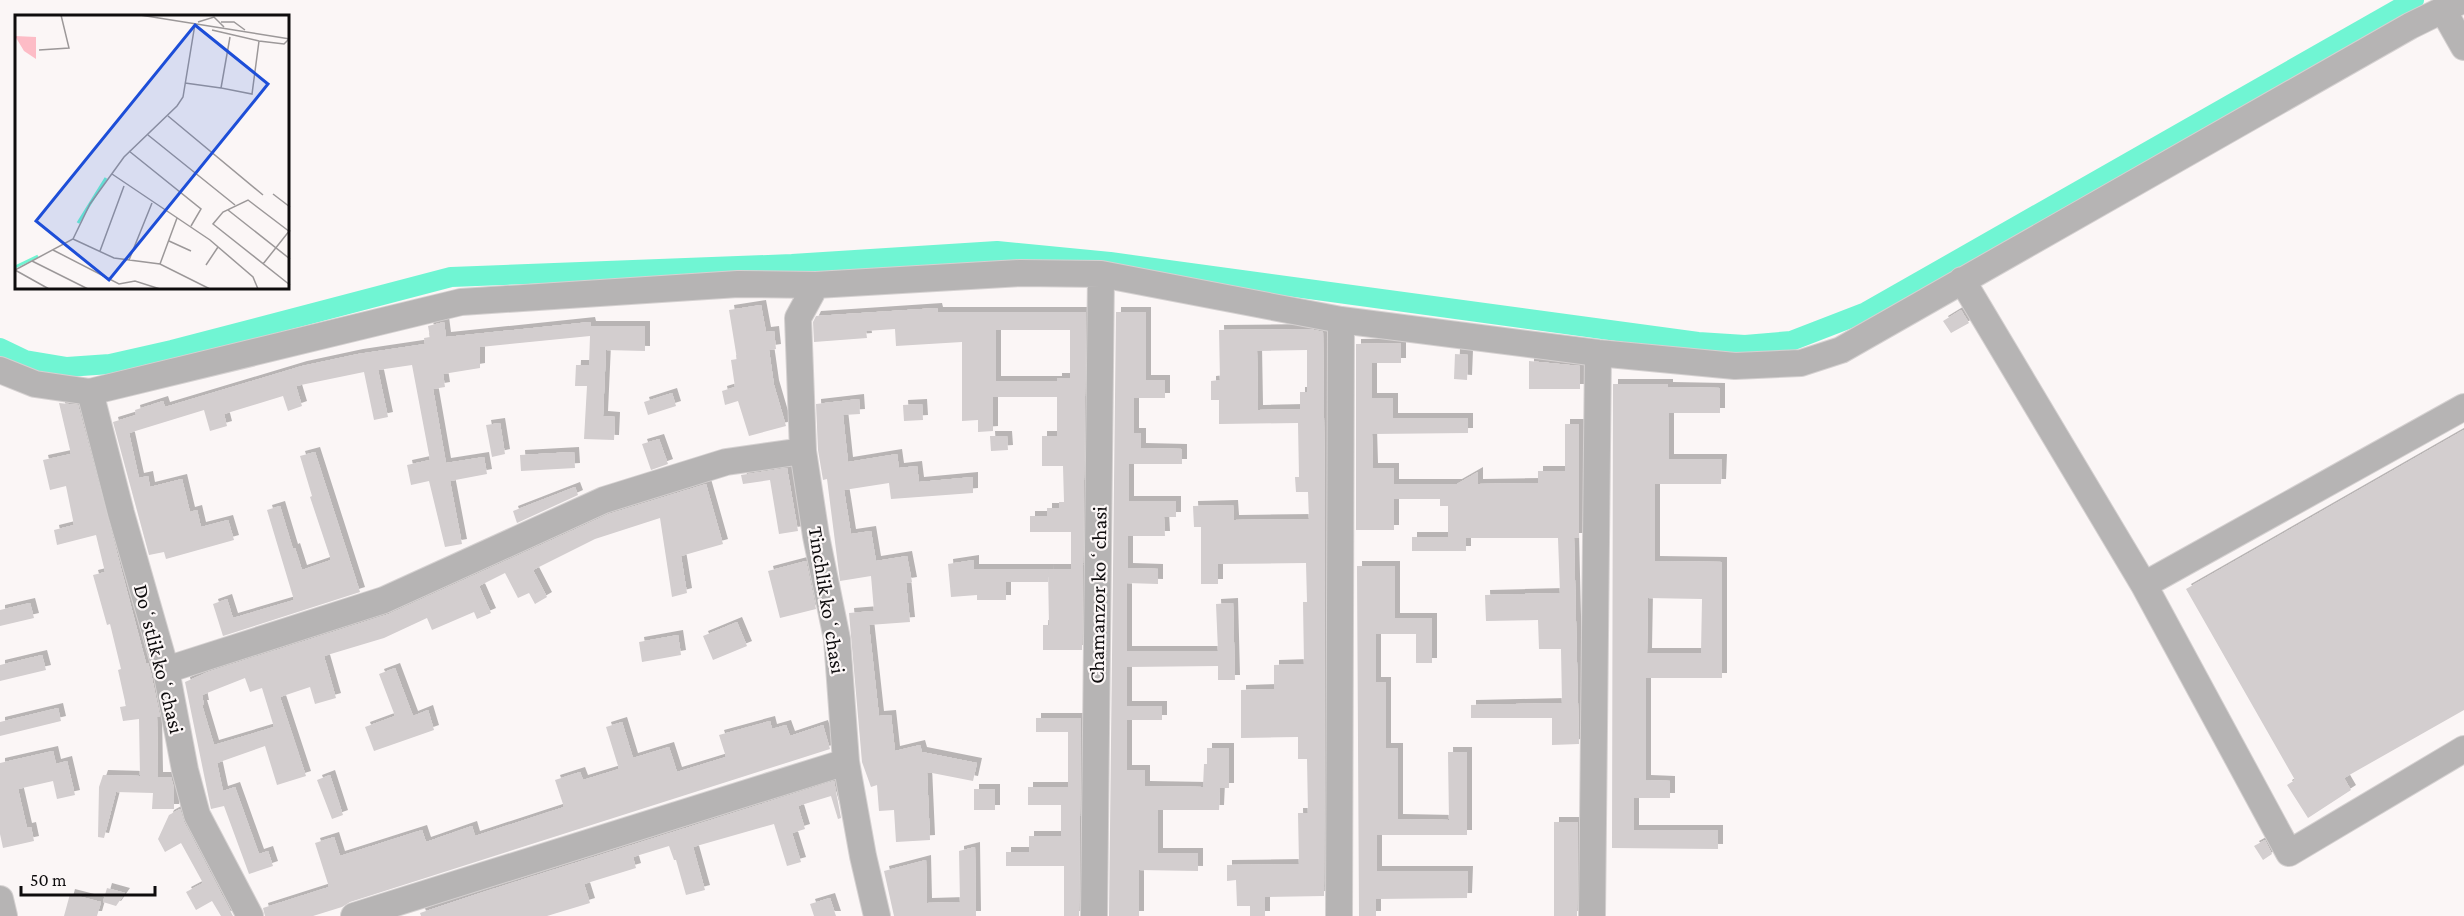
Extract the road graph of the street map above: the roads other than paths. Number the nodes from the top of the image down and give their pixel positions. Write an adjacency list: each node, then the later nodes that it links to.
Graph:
1 (2453, 5): 2 (street); 4 (street)
2 (2464, 47)
3 (1101, 274): 5 (street); 6 (street); 21 (street, Chamanzor koʻchasi)
4 (1962, 280): 7 (street); 12 (street)
5 (816, 285): 9 (street); 11 (street, Tinchlik koʻchasi)
6 (1341, 320): 7 (street); 22 (street)
7 (1598, 353): 23 (street)
8 (0, 370): 9 (street)
9 (90, 392): 13 (street, Doʻstlik koʻchasi)
10 (2464, 406): 12 (street)
11 (803, 451): 13 (street); 15 (street, Tinchlik koʻchasi)
12 (2144, 585): 14 (street)
13 (166, 670): 18 (street, Doʻstlik koʻchasi)
14 (2464, 749)
15 (846, 762): 19 (street); 20 (street, Tinchlik koʻchasi)
16 (0, 899): 17 (street)
17 (4, 916)
18 (250, 916)
19 (354, 916)
20 (877, 916)
21 (1094, 916)
22 (1339, 916)
23 (1592, 916)

